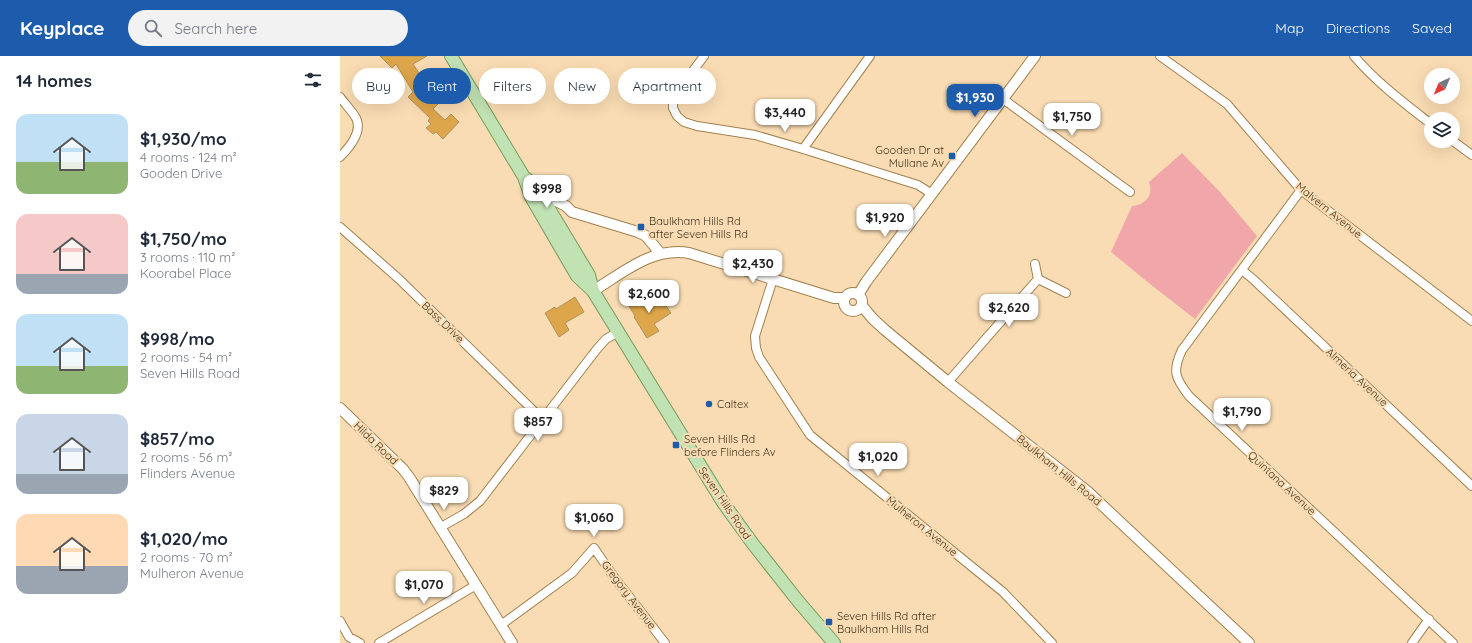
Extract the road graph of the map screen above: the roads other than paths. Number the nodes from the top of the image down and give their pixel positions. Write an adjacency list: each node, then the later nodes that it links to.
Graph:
1 (451, 56): 14 (main road, Seven Hills Road)
2 (704, 56): 11 (street)
3 (870, 56): 11 (street)
4 (1035, 56): 8 (street)
5 (1160, 56): 15 (street, Malvern Avenue)
6 (1354, 56): 9 (street)
7 (340, 97): 13 (street)
8 (1003, 99): 17 (street); 18 (street)
9 (1424, 119)
10 (1460, 146): 12 (street)
11 (803, 149): 18 (street)
12 (1472, 155)
13 (340, 157)
14 (524, 177): 16 (main road, Seven Hills Road); 25 (main road, Seven Hills Road)
15 (1301, 190): 22 (street, Quintana Avenue); 30 (street, Malvern Avenue)
16 (539, 192): 20 (street); 25 (main road, Seven Hills Road)
17 (1130, 192)
18 (932, 194): 27 (street)
19 (340, 227): 34 (street, Bass Drive)
20 (660, 253): 23 (street); 25 (street)
21 (1035, 264): 24 (street)
22 (1242, 270): 35 (street, Almeria Avenue); 38 (street, Quintana Avenue)
23 (773, 279): 28 (street); 46 (street, Mulheron Avenue)
24 (1038, 279): 26 (street); 32 (street)
25 (593, 291): 31 (main road, Seven Hills Road)
26 (1066, 294)
27 (858, 295): 28 (street); 29 (street)
28 (845, 298): 29 (street)
29 (862, 306): 32 (street, Baulkham Hills Road)
30 (1472, 321)
31 (618, 332): 34 (street); 45 (main road, Seven Hills Road)
32 (948, 382): 47 (street, Baulkham Hills Road)
33 (340, 408): 36 (street, Hilda Road)
34 (543, 420): 36 (street)
35 (1472, 486)
36 (441, 527): 37 (street, Hilda Road)
37 (476, 585): 40 (street, Hilda Road); 42 (street)
38 (1429, 620): 48 (street); 49 (street, Quintana Avenue)
39 (340, 621): 41 (street)
40 (501, 625): 43 (street, Hilda Road); 44 (street, Gregory Avenue)
41 (360, 643)
42 (379, 643)
43 (512, 643)
44 (665, 643)
45 (834, 643)
46 (1052, 643)
47 (1249, 643)
48 (1412, 643)
49 (1453, 643)

